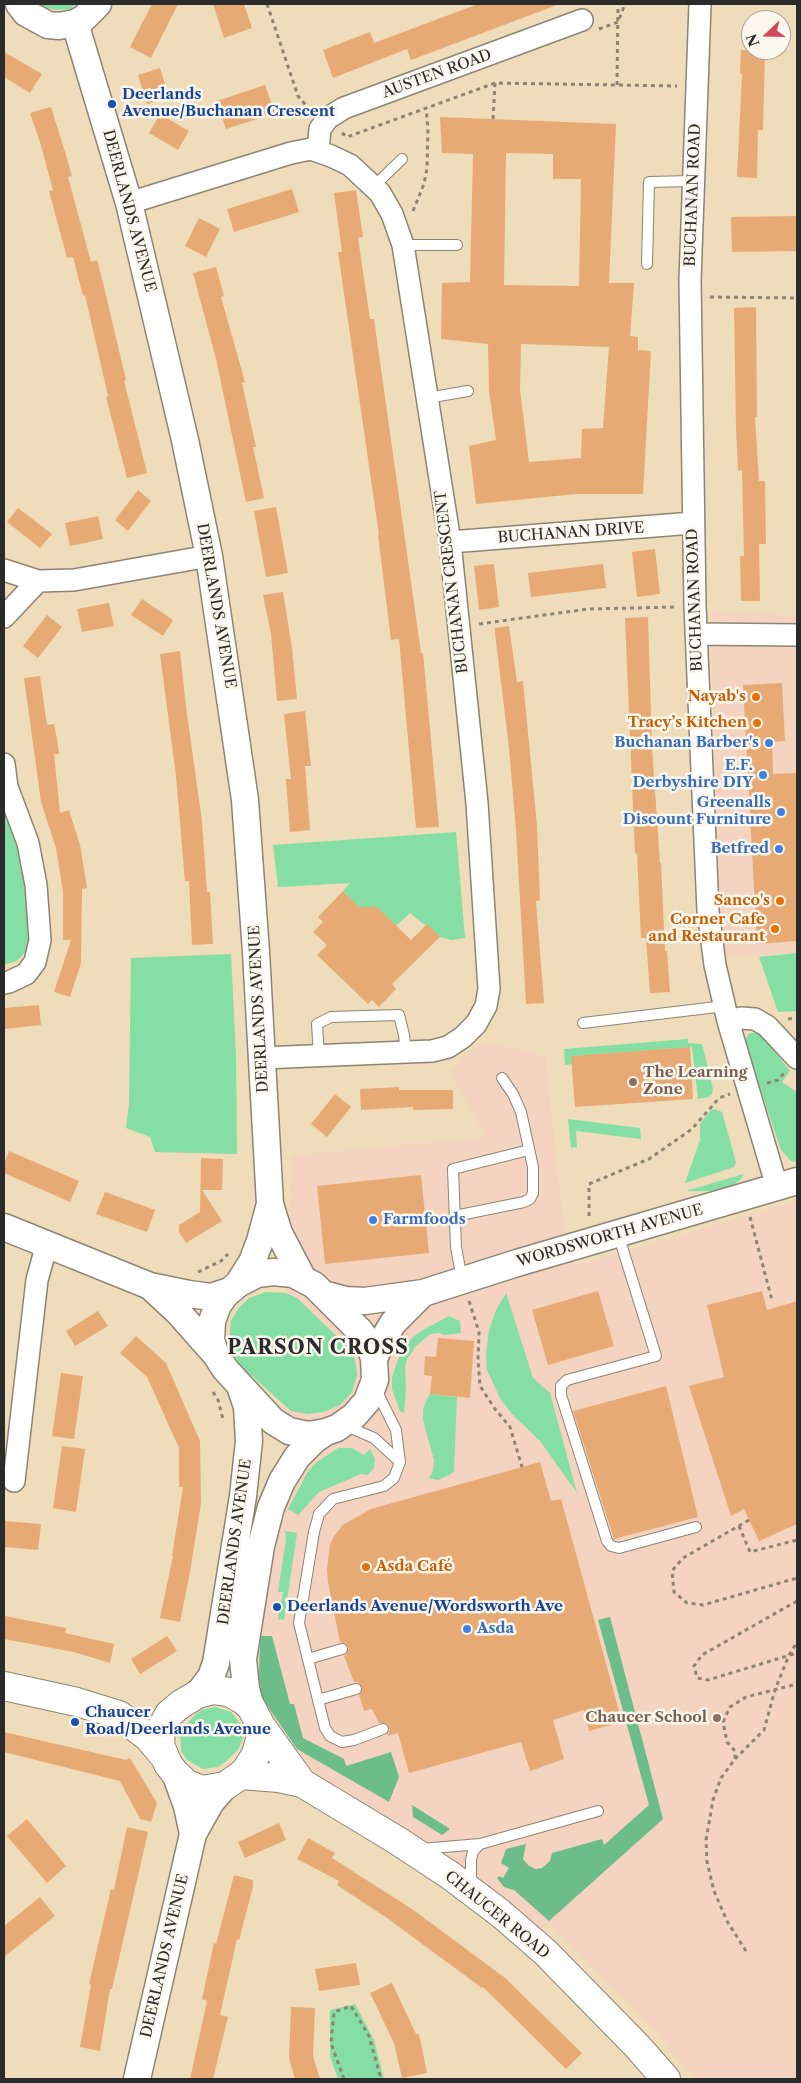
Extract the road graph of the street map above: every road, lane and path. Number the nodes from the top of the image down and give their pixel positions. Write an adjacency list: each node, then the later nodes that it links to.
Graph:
1 (19, 4): 7 (street)
2 (98, 4): 7 (street)
3 (267, 4): 12 (path)
4 (618, 4): 9 (path)
5 (700, 4): 10 (street, BUCHANAN ROAD)
6 (582, 20): 12 (street, AUSTEN ROAD)
7 (75, 23): 18 (street, DEERLANDS AVENUE)
8 (494, 83): 9 (path); 11 (path); 13 (path)
9 (617, 85): 10 (path)
10 (696, 86): 16 (street, BUCHANAN ROAD)
11 (426, 108): 12 (path); 19 (path)
12 (328, 118): 14 (street)
13 (493, 119)
14 (318, 151): 17 (street, BUCHANAN CRESCENT); 18 (street, BUCHANAN CRESCENT)
15 (402, 159): 17 (lane)
16 (693, 181): 21 (lane); 22 (street, BUCHANAN ROAD)
17 (374, 186): 19 (street, BUCHANAN CRESCENT)
18 (129, 203): 28 (street, DEERLANDS AVENUE)
19 (400, 236): 20 (lane); 25 (street, BUCHANAN CRESCENT)
20 (457, 245)
21 (647, 264)
22 (691, 297): 23 (path); 26 (street, BUCHANAN ROAD)
23 (797, 298)
24 (468, 390): 25 (lane)
25 (427, 398): 27 (street, BUCHANAN CRESCENT)
26 (693, 523): 27 (street, BUCHANAN DRIVE); 31 (street, BUCHANAN ROAD)
27 (450, 542): 33 (street, BUCHANAN CRESCENT)
28 (209, 556): 30 (street); 42 (street, DEERLANDS AVENUE)
29 (4, 570): 30 (street)
30 (38, 581): 32 (street)
31 (695, 606): 33 (path); 34 (street, BUCHANAN ROAD)
32 (4, 617)
33 (458, 628): 40 (street, BUCHANAN CRESCENT)
34 (696, 634): 35 (street); 38 (street, BUCHANAN ROAD)
35 (797, 635)
36 (4, 764): 37 (street)
37 (4, 983)
38 (726, 1014): 39 (lane); 43 (street); 45 (street, BUCHANAN ROAD)
39 (584, 1023)
40 (406, 1054): 41 (street, BUCHANAN CRESCENT); 41 (lane)
41 (318, 1056): 42 (street, BUCHANAN CRESCENT)
42 (261, 1058): 48 (street, DEERLANDS AVENUE)
43 (794, 1062): 45 (path)
44 (502, 1078): 46 (lane)
45 (747, 1089): 47 (street, BUCHANAN ROAD); 50 (path)
46 (529, 1150): 49 (lane); 49 (lane)
47 (787, 1184): 53 (street, WORDSWORTH AVENUE)
48 (270, 1204): 56 (street, DEERLANDS AVENUE); 59 (street, DEERLANDS AVENUE)
49 (455, 1216): 57 (lane)
50 (589, 1216)
51 (750, 1216): 63 (path)
52 (4, 1227): 54 (street)
53 (618, 1233): 57 (street, WORDSWORTH AVENUE); 73 (lane)
54 (47, 1244): 58 (street); 70 (street)
55 (233, 1249): 62 (path)
56 (302, 1277): 59 (street); 61 (street)
57 (462, 1281): 60 (street, WORDSWORTH AVENUE); 69 (path)
58 (150, 1286): 62 (street); 64 (street)
59 (234, 1288): 62 (street); 64 (street)
60 (423, 1293): 61 (street, WORDSWORTH AVENUE); 65 (street, WORDSWORTH AVENUE)
61 (323, 1294): 65 (street)
62 (196, 1295)
63 (772, 1300)
64 (216, 1355): 66 (street)
65 (375, 1370): 67 (street); 68 (lane)
66 (240, 1385): 67 (street); 86 (street, DEERLANDS AVENUE)
67 (332, 1430): 68 (lane); 90 (street, DEERLANDS AVENUE)
68 (400, 1462): 81 (lane)
69 (522, 1467)
70 (14, 1481)
71 (749, 1520): 72 (path)
72 (739, 1526): 74 (path); 75 (path)
73 (696, 1527)
74 (797, 1540)
75 (797, 1578)
76 (797, 1601): 80 (path)
77 (797, 1642): 80 (path)
78 (342, 1650): 81 (lane)
79 (797, 1653): 80 (path)
80 (789, 1655): 85 (path)
81 (308, 1659): 87 (lane)
82 (797, 1684): 85 (path)
83 (4, 1686): 89 (main road)
84 (356, 1689): 87 (lane)
85 (775, 1690): 92 (path); 92 (path)
86 (198, 1694): 88 (main road); 90 (main road)
87 (318, 1700): 91 (lane)
88 (174, 1710): 89 (main road); 93 (main road)
89 (119, 1715): 93 (main road)
90 (256, 1716): 94 (main road); 95 (main road, CHAUCER ROAD)
91 (383, 1729)
92 (735, 1759): 101 (path)
93 (169, 1764): 94 (main road); 97 (street, DEERLANDS AVENUE)
94 (233, 1780): 95 (main road, CHAUCER ROAD); 97 (street, DEERLANDS AVENUE)
95 (302, 1783): 99 (main road, CHAUCER ROAD)
96 (598, 1811): 98 (lane)
97 (193, 1834): 102 (street, DEERLANDS AVENUE)
98 (480, 1844): 99 (lane); 100 (lane)
99 (412, 1850): 100 (main road, CHAUCER ROAD)
100 (472, 1892): 105 (main road, CHAUCER ROAD)
101 (746, 1951)
102 (137, 2079)
103 (344, 2079): 104 (path)
104 (381, 2079)
105 (666, 2079)

